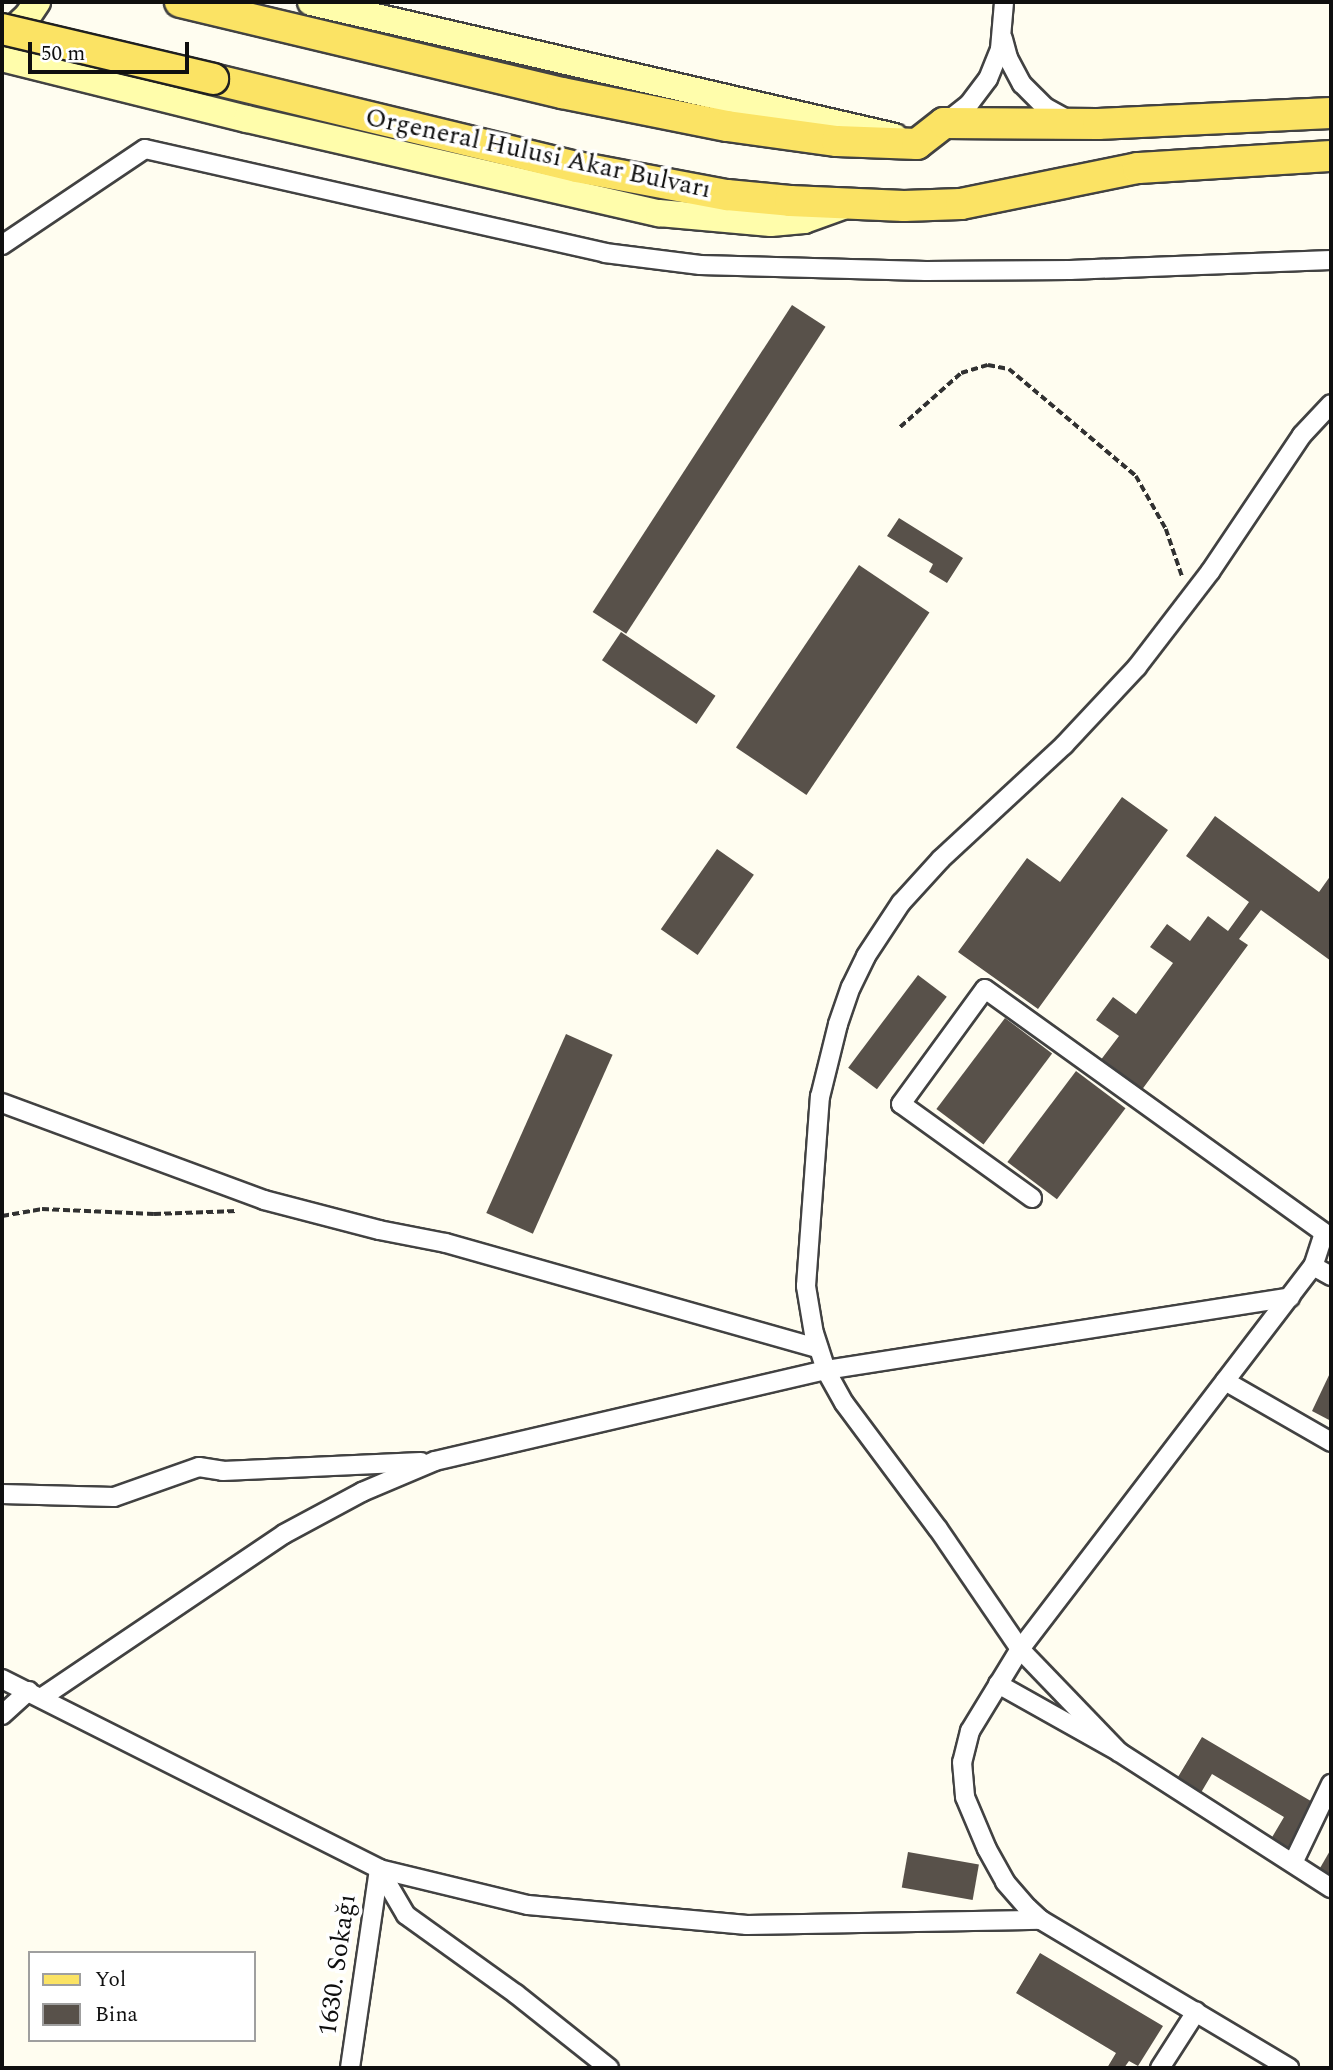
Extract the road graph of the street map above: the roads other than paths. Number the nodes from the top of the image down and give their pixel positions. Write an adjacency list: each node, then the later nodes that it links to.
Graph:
1 (37, 2): 7 (street)
2 (180, 2): 12 (main road)
3 (311, 2): 12 (street)
4 (1004, 2): 6 (street)
5 (2, 29): 14 (main road, Orgeneral Hulusi Akar Bulvarı, bridge)
6 (1002, 32): 10 (street); 11 (street)
7 (2, 40)
8 (2, 58): 14 (street)
9 (1331, 113): 11 (main road)
10 (944, 123): 11 (main road); 12 (main road)
11 (1077, 124)
12 (917, 144)
13 (1331, 156): 14 (main road, Orgeneral Hulusi Akar Bulvarı)
14 (847, 205)
15 (2, 245): 16 (street)
16 (1331, 260)
17 (1331, 404): 23 (street)
18 (2, 1103): 23 (street)
19 (1032, 1198): 20 (street)
20 (1313, 1266): 21 (street); 22 (street)
21 (1331, 1276)
22 (1290, 1297): 24 (street); 25 (street)
23 (818, 1348): 24 (street)
24 (827, 1370): 27 (street); 29 (street)
25 (1225, 1381): 26 (street); 29 (street)
26 (1331, 1442)
27 (435, 1461): 28 (street); 32 (street)
28 (2, 1494)
29 (1020, 1648): 31 (street); 34 (street)
30 (2, 1679): 32 (street)
31 (998, 1684): 34 (street); 39 (street)
32 (35, 1694): 33 (street); 37 (street)
33 (2, 1715)
34 (1119, 1752): 36 (street)
35 (1331, 1784): 36 (street)
36 (1293, 1863): 38 (street)
37 (379, 1869): 39 (street); 42 (street, 1630. Sokağı); 43 (street)
38 (1331, 1888)
39 (1041, 1920): 40 (street)
40 (1196, 2012): 41 (street); 44 (street)
41 (1278, 2066)
42 (350, 2068)
43 (609, 2068)
44 (1160, 2068)

